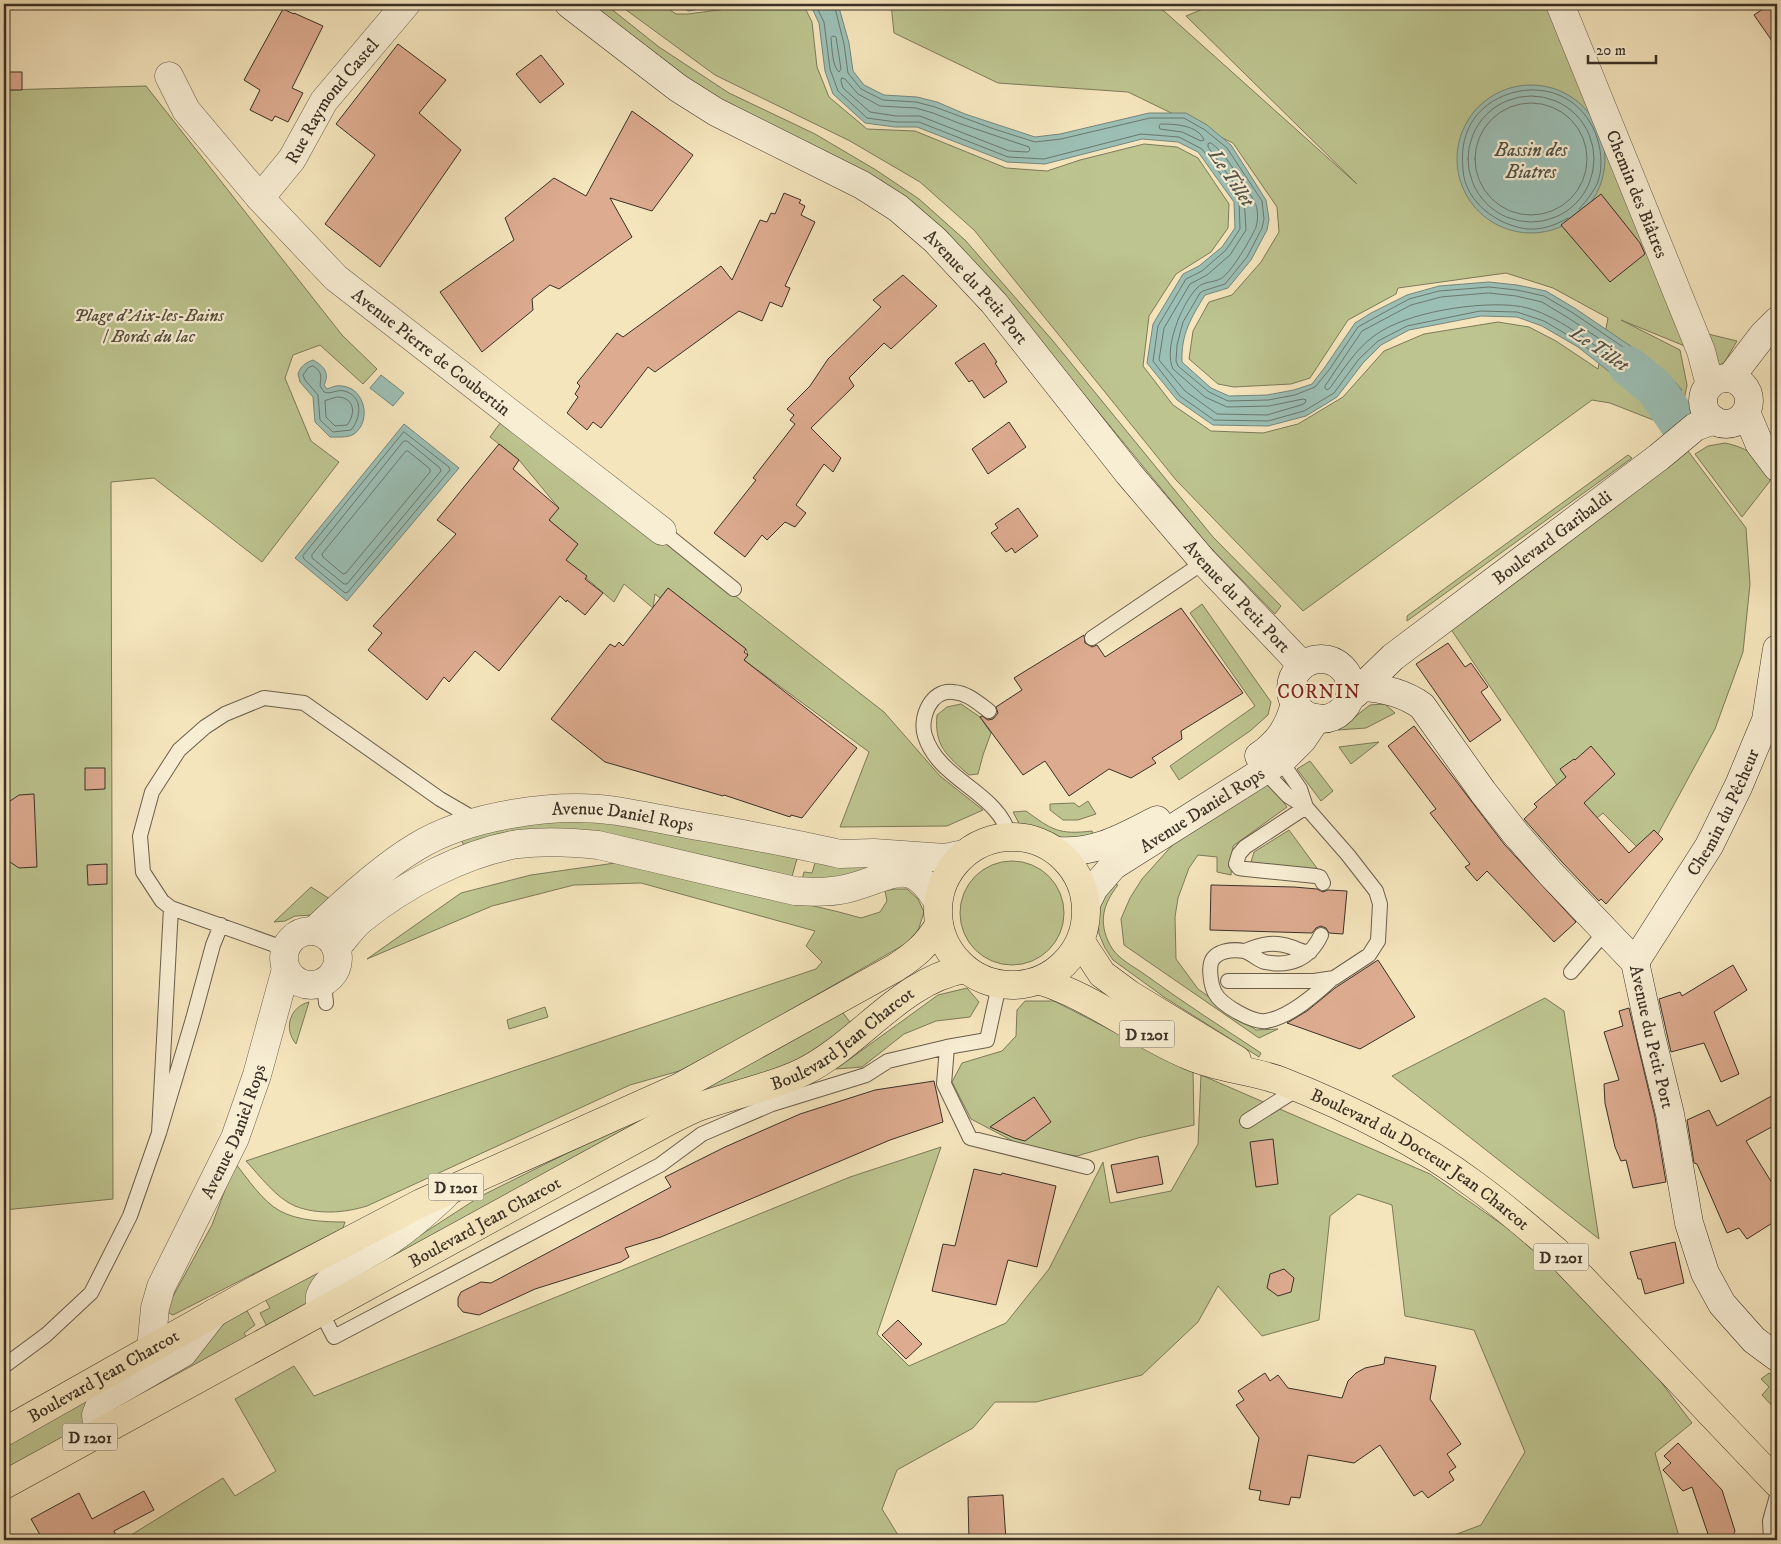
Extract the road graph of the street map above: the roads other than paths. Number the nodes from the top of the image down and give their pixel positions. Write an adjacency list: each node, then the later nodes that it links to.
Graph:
1 (406, 4): 5 (street, Rue Raymond Castel)
2 (569, 4): 10 (street, Avenue du Petit Port)
3 (1560, 4): 7 (street, Chemin des Biâtres)
4 (169, 76): 5 (street, Avenue Pierre de Coubertin)
5 (260, 198): 9 (street, Avenue Pierre de Coubertin)
6 (1777, 322): 7 (street, Boulevard Garibaldi)
7 (1722, 405): 8 (street); 14 (street, Boulevard Garibaldi)
8 (1777, 467)
9 (662, 531): 11 (lane, Avenue Pierre de Coubertin)
10 (1204, 562): 12 (lane); 16 (street, Avenue du Petit Port)
11 (734, 589)
12 (1092, 638)
13 (1777, 649): 38 (street, Chemin du Pêcheur)
14 (1393, 657): 15 (street, Boulevard Garibaldi); 17 (street, Boulevard Garibaldi)
15 (1337, 663): 16 (street); 17 (street)
16 (1302, 665): 18 (street)
17 (1355, 693): 20 (street); 33 (street, Avenue du Petit Port)
18 (1295, 703): 20 (street); 25 (street)
19 (990, 711): 24 (lane)
20 (1317, 718): 21 (street, Avenue Daniel Rops)
21 (1272, 765): 22 (lane); 22 (lane); 28 (street, Avenue Daniel Rops)
22 (1306, 807): 27 (lane); 41 (lane)
23 (479, 822): 26 (street, Avenue Daniel Rops); 29 (lane); 32 (street, Avenue Daniel Rops)
24 (1010, 837): 25 (main road); 26 (main road)
25 (1057, 851): 28 (main road)
26 (964, 854): 30 (main road)
27 (1323, 883)
28 (1086, 902): 35 (main road)
29 (166, 905): 31 (lane); 49 (lane)
30 (939, 914): 36 (street, Avenue Daniel Rops); 39 (main road); 51 (main road, Boulevard Jean Charcot / D 1201)
31 (221, 925): 37 (lane); 49 (lane)
32 (314, 931): 36 (street); 37 (street)
33 (1606, 931): 38 (street, Avenue du Petit Port); 40 (lane)
34 (1320, 935): 41 (lane)
35 (1081, 942): 42 (main road); 46 (main road, Boulevard du Docteur Jean Charcot / D 1201)
36 (336, 948): 37 (street)
37 (286, 959): 54 (street, Avenue Daniel Rops)
38 (1635, 962): 55 (street, Avenue du Petit Port)
39 (965, 969): 44 (main road); 52 (main road, Boulevard Jean Charcot / D 1201)
40 (1571, 972)
41 (1334, 978): 43 (lane)
42 (1042, 980): 44 (main road); 46 (main road, Boulevard du Docteur Jean Charcot / D 1201)
43 (1228, 981)
44 (999, 985): 45 (lane)
45 (947, 1047): 50 (lane); 52 (lane)
46 (1258, 1073): 47 (main road, Boulevard du Docteur Jean Charcot / D 1201)
47 (1299, 1088): 48 (lane); 59 (main road, Boulevard du Docteur Jean Charcot / D 1201)
48 (1247, 1121)
49 (159, 1132): 56 (lane)
50 (1087, 1167)
51 (452, 1189): 52 (street); 53 (main road, Boulevard Jean Charcot / D 1201)
52 (321, 1312): 58 (main road, Boulevard Jean Charcot / D 1201)
53 (214, 1313): 54 (main road, Boulevard Jean Charcot / D 1201); 58 (street)
54 (151, 1349): 57 (main road, Boulevard Jean Charcot / D 1201)
55 (1777, 1358)
56 (4, 1366)
57 (4, 1432)
58 (98, 1433): 60 (main road, Boulevard Jean Charcot / D 1201)
59 (1777, 1483)
60 (4, 1485)
61 (1777, 1496): 62 (lane)
62 (1771, 1540)

